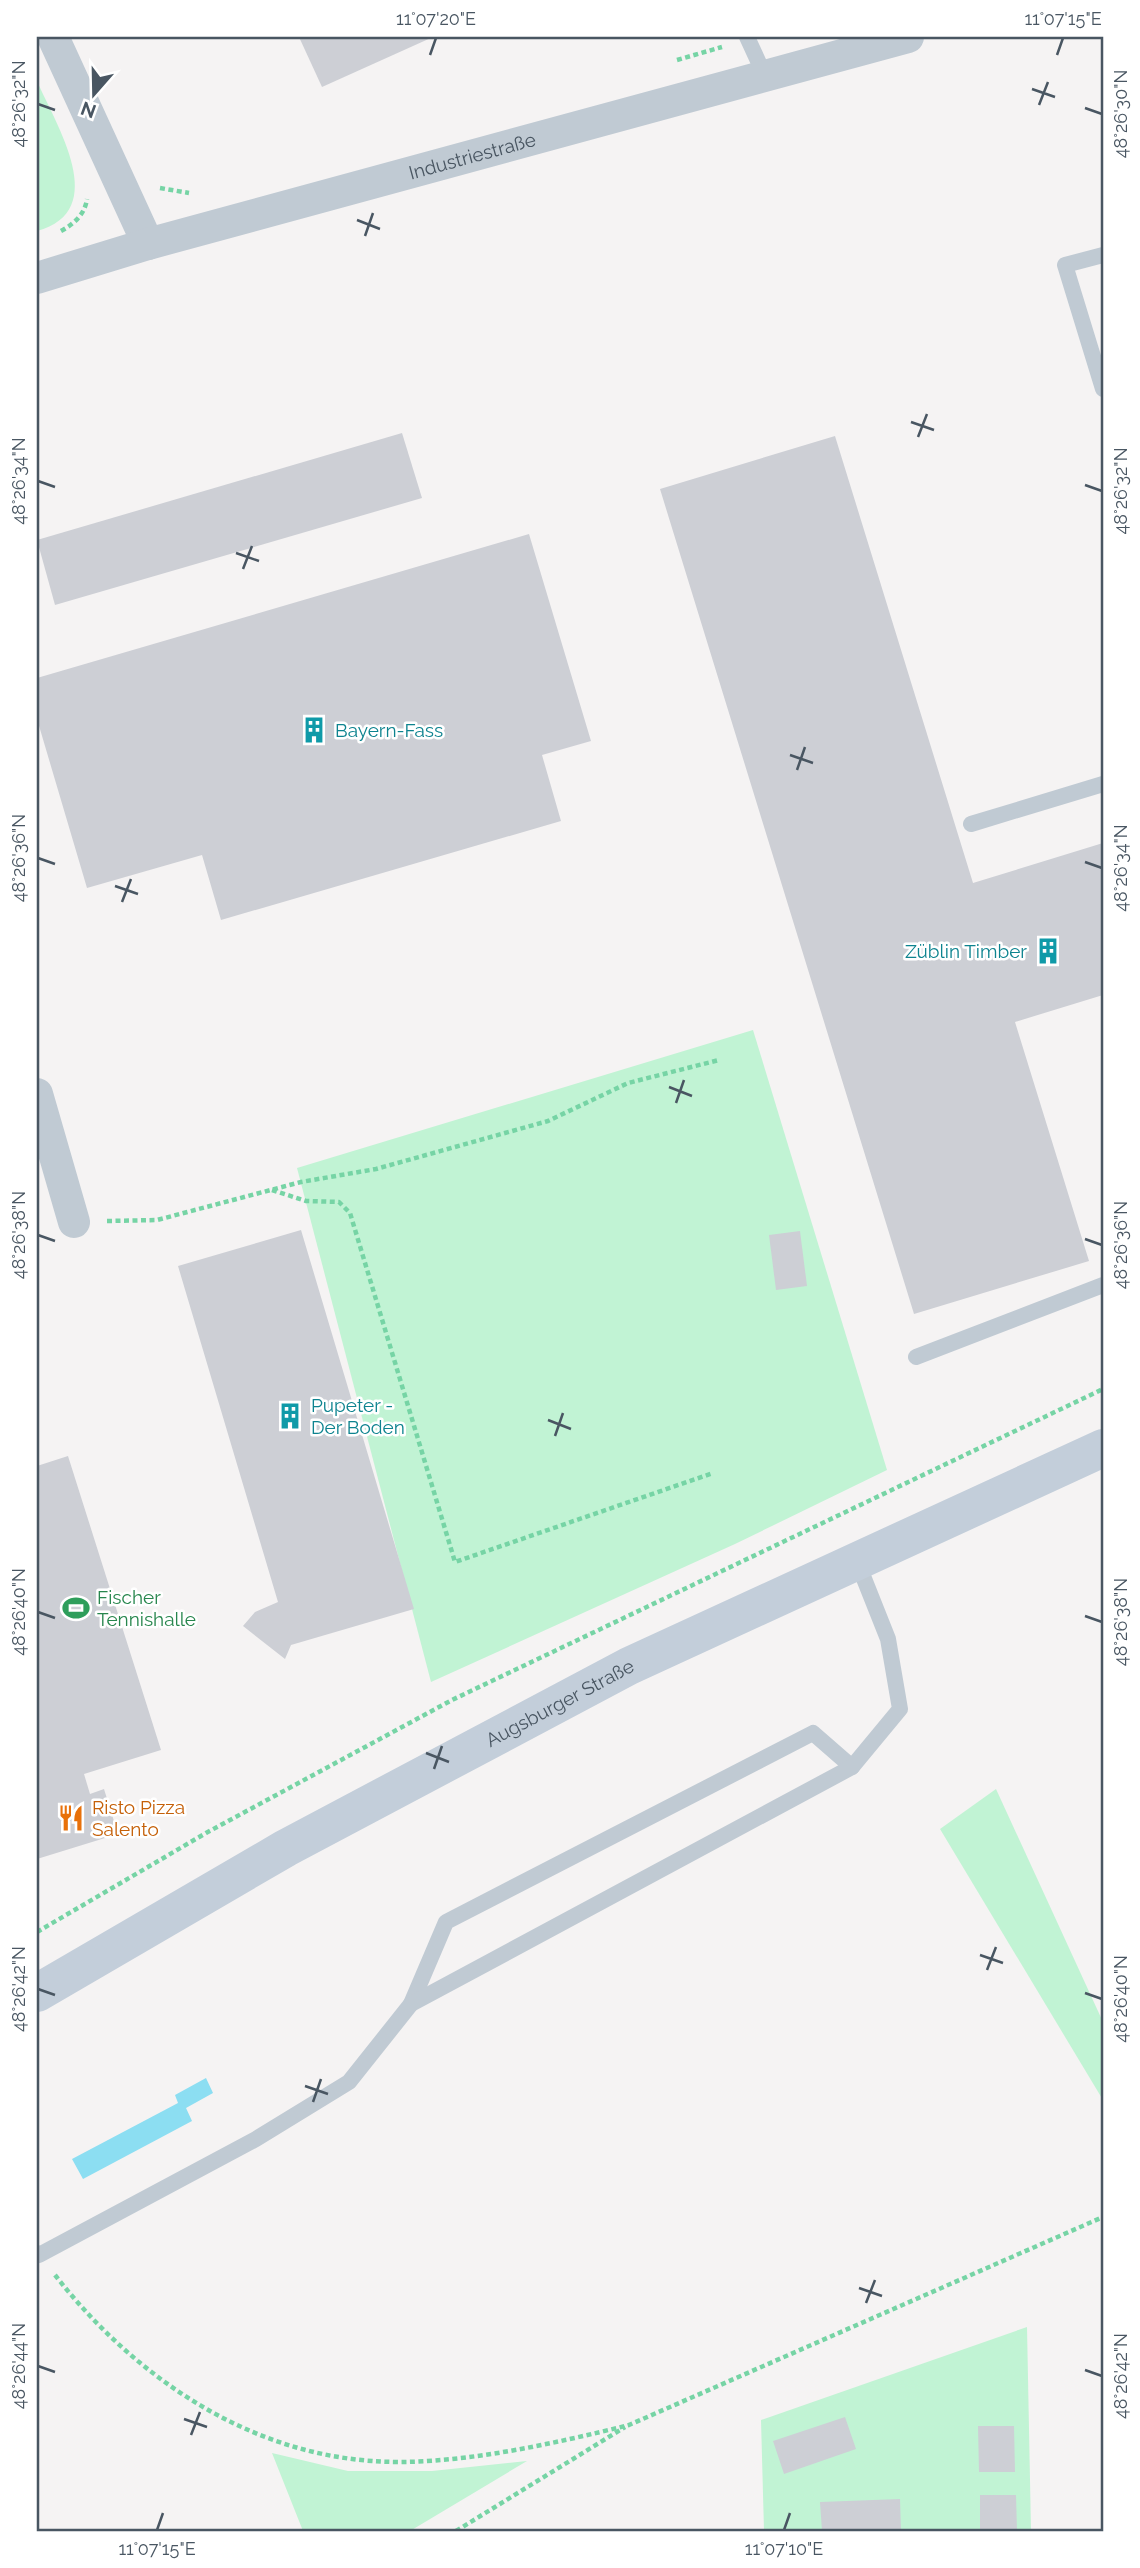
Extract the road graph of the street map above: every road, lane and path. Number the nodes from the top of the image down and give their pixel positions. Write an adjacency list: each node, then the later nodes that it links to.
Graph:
1 (53, 37): 5 (street)
2 (747, 37): 4 (lane)
3 (908, 37): 4 (street, Industriestraße)
4 (764, 74): 5 (street, Industriestraße)
5 (148, 244): 7 (street, Industriestraße)
6 (1103, 255): 8 (lane)
7 (37, 278)
8 (1103, 389)
9 (1103, 784): 10 (lane)
10 (971, 824)
11 (719, 1060): 13 (path)
12 (37, 1094): 14 (street)
13 (272, 1190): 14 (path); 19 (path)
14 (74, 1222)
15 (1103, 1285): 16 (lane)
16 (916, 1357)
17 (1103, 1389): 22 (path)
18 (1103, 1448): 20 (main road, Augsburger Straße)
19 (713, 1473)
20 (856, 1561): 21 (lane); 23 (main road, Augsburger Straße)
21 (852, 1767): 24 (lane); 24 (lane)
22 (37, 1932)
23 (37, 1993)
24 (411, 2004): 26 (lane)
25 (1103, 2217): 27 (path)
26 (38, 2254): 27 (path)
27 (629, 2425): 28 (path)
28 (456, 2531)

